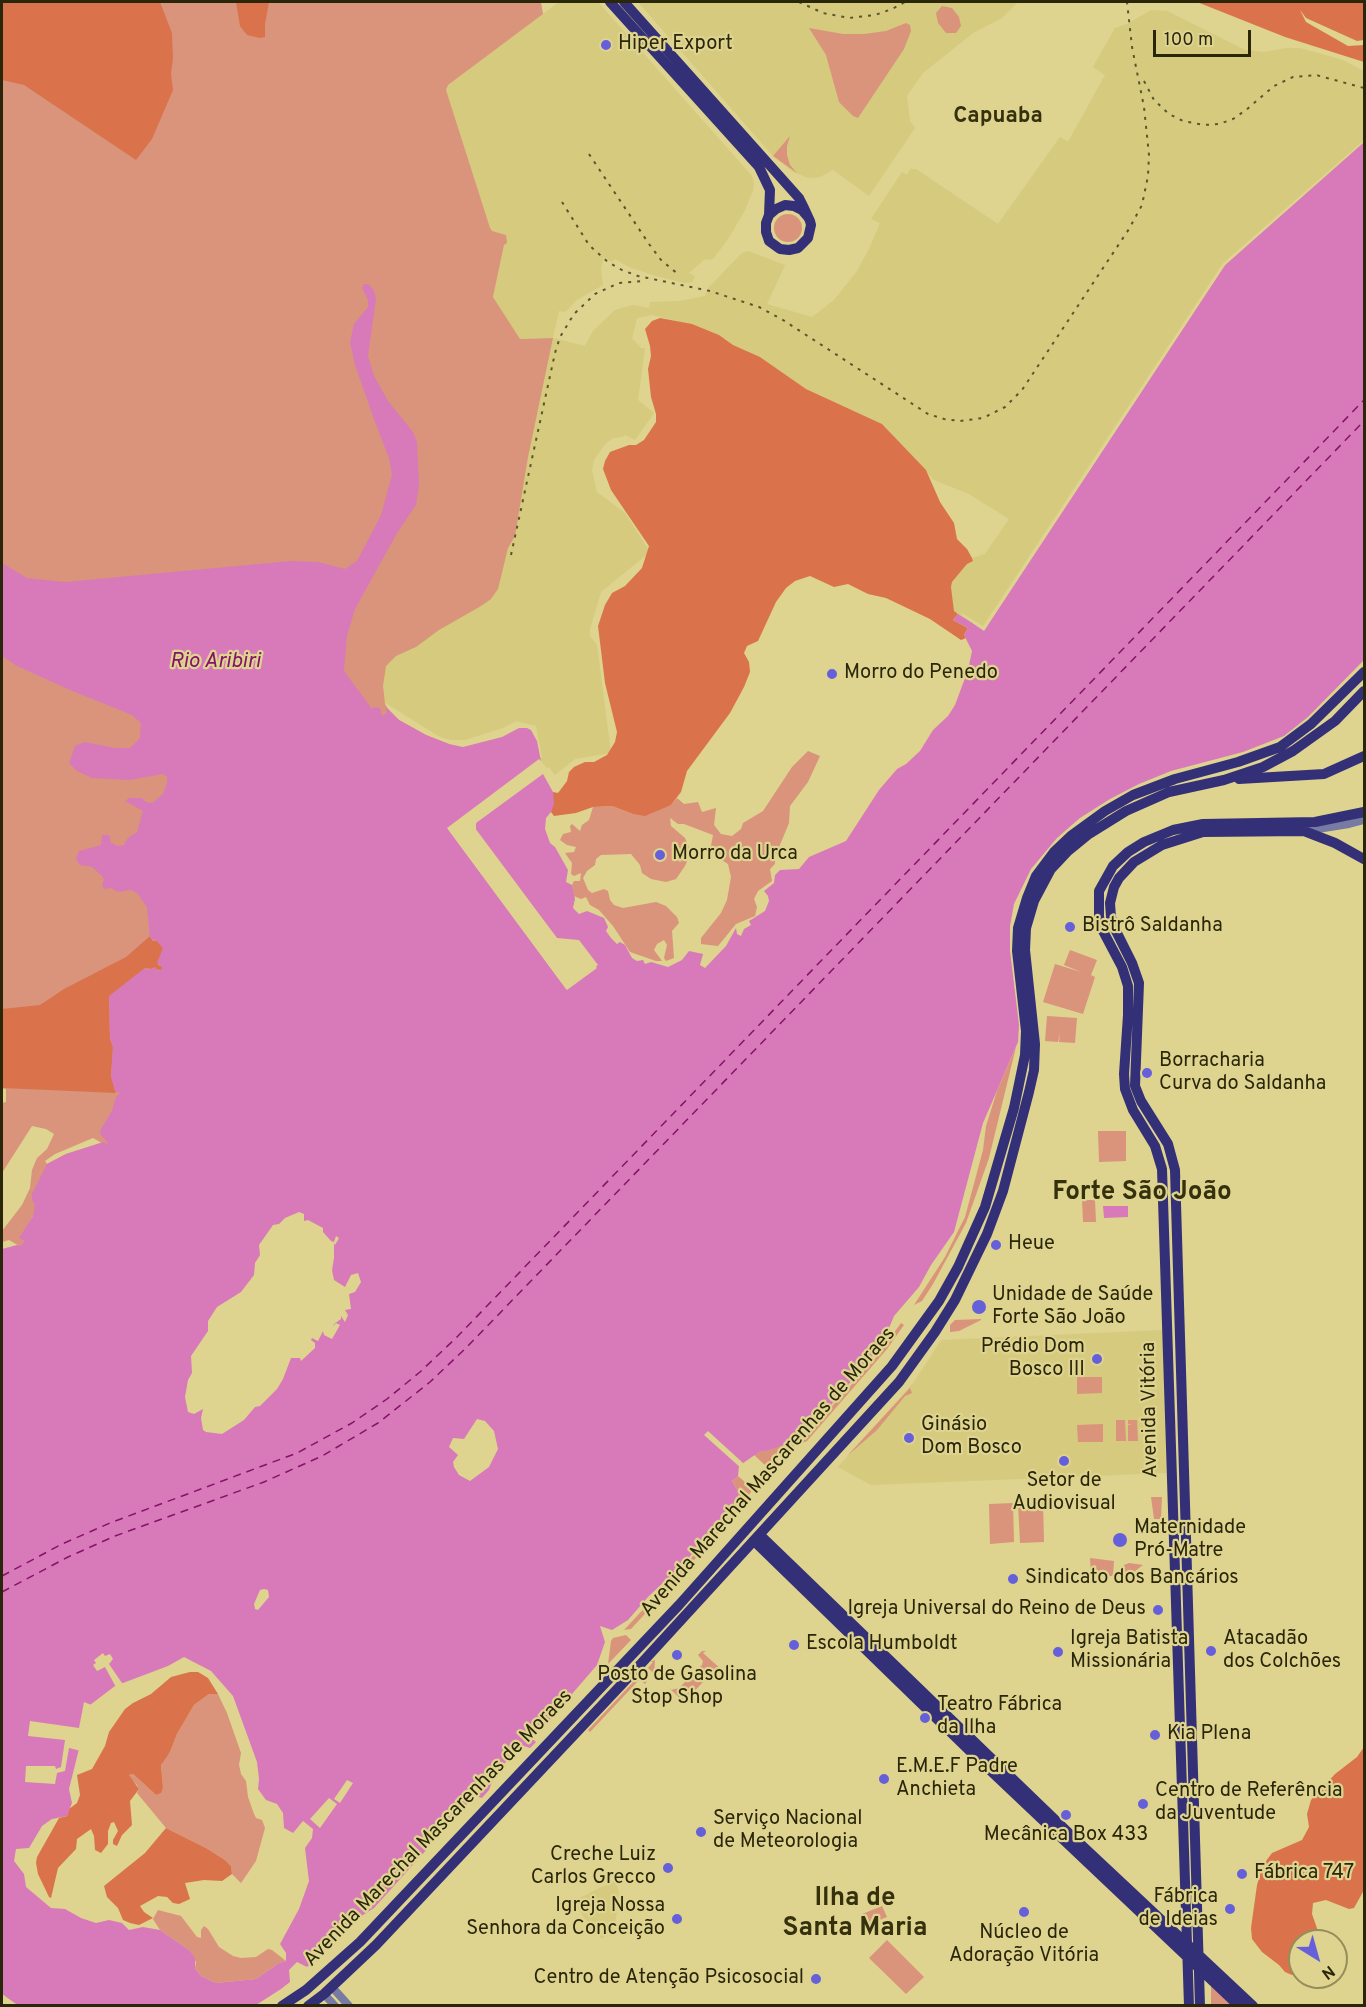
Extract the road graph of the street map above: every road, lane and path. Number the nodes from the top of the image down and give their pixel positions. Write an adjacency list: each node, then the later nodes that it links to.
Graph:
1 (610, 2): 3 (main road)
2 (624, 2): 4 (main road)
3 (769, 215): 4 (main road); 4 (main road)
4 (808, 216)
5 (1365, 672): 15 (main road, Avenida Marechal Mascarenhas de Moraes)
6 (1365, 691): 8 (main road, Avenida Marechal Mascarenhas de Moraes)
7 (1365, 756): 8 (main road)
8 (1224, 780): 16 (main road, Avenida Marechal Mascarenhas de Moraes)
9 (1365, 812): 14 (main road, Avenida Vitória)
10 (1365, 820): 11 (street)
11 (1304, 831): 12 (main road); 13 (main road, Avenida Vitória)
12 (1365, 859)
13 (1185, 1481): 14 (main road); 21 (main road, Avenida Vitória)
14 (1171, 1490): 18 (main road, Avenida Vitória)
15 (741, 1538): 16 (main road); 23 (main road, Avenida Marechal Mascarenhas de Moraes)
16 (757, 1538): 17 (main road); 25 (main road, Avenida Marechal Mascarenhas de Moraes)
17 (1024, 1796): 19 (main road); 22 (main road)
18 (1185, 1915): 19 (main road); 20 (main road, Avenida Vitória)
19 (1163, 1920): 20 (main road)
20 (1186, 1943): 21 (main road); 22 (main road, Avenida Vitória)
21 (1199, 1956): 24 (main road, Avenida Vitória); 33 (main road)
22 (1187, 1958): 24 (main road); 30 (main road, Avenida Vitória)
23 (331, 1969): 25 (main road); 26 (main road, Avenida Marechal Mascarenhas de Moraes)
24 (1199, 1969): 31 (main road, Avenida Vitória); 32 (main road)
25 (328, 1990): 27 (main road, Avenida Marechal Mascarenhas de Moraes); 28 (street); 29 (street)
26 (282, 2006)
27 (308, 2006)
28 (335, 2006)
29 (349, 2006)
30 (1189, 2006)
31 (1200, 2006)
32 (1239, 2006)
33 (1252, 2006)

